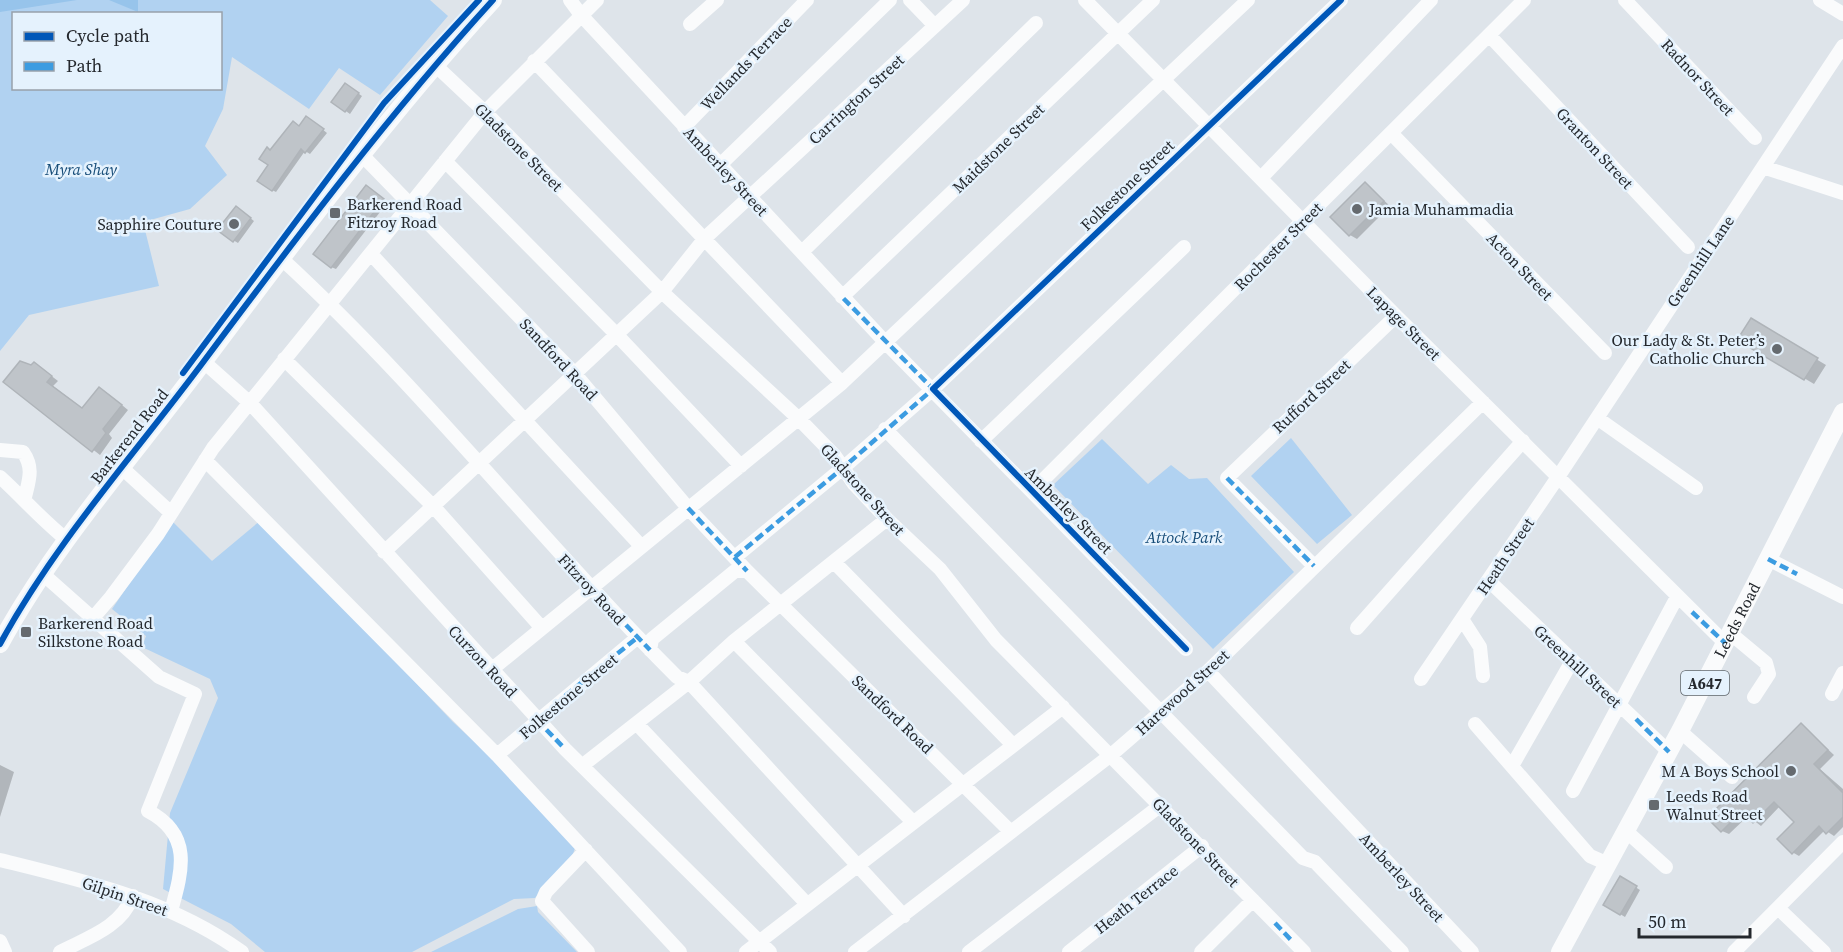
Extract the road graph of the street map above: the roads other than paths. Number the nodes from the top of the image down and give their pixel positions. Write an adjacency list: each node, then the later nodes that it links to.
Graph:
1 (493, 0): 26 (main road, Barkerend Road)
2 (570, 0): 18 (street, Amberley Street)
3 (597, 0): 18 (street)
4 (717, 0): 20 (street)
5 (807, 0): 30 (street, Wellands Terrace)
6 (891, 0): 35 (street)
7 (910, 0): 21 (street)
8 (963, 0): 21 (street, Carrington Street)
9 (1085, 0): 22 (street, Lapage Street)
10 (1153, 0): 22 (street, Maidstone Street)
11 (1248, 0): 27 (street)
12 (1341, 0): 29 (street, Folkestone Street)
13 (1431, 0): 37 (street)
14 (1524, 0): 23 (street, Rochester Street)
15 (1625, 0): 32 (street, Radnor Street)
16 (1820, 0): 17 (street)
17 (1843, 14)
18 (581, 15): 25 (street); 30 (street, Amberley Street)
19 (1036, 23): 45 (street)
20 (690, 24)
21 (935, 26): 39 (street, Carrington Street)
22 (1118, 34): 27 (street, Lapage Street); 49 (street, Maidstone Street)
23 (1489, 36): 31 (street, Rochester Street); 44 (street, Granton Street)
24 (1843, 46): 36 (street, Greenhill Lane)
25 (534, 61): 28 (street); 42 (street)
26 (434, 64): 28 (street, Gladstone Street); 33 (main road, Barkerend Road)
27 (1165, 81): 29 (street, Lapage Street); 53 (street)
28 (485, 112): 34 (street); 48 (street, Gladstone Street)
29 (1209, 125): 37 (street, Lapage Street); 59 (street, Folkestone Street)
30 (684, 127): 35 (street, Amberley Street)
31 (1391, 133): 41 (street, Rochester Street); 54 (street, Acton Street)
32 (1755, 138)
33 (362, 155): 40 (street, Sandford Road); 47 (main road, Barkerend Road)
34 (445, 161): 40 (street); 52 (street)
35 (720, 165): 39 (street, Amberley Street)
36 (1763, 167): 38 (street); 63 (street, Greenhill Lane)
37 (1261, 178): 41 (street, Lapage Street)
38 (1843, 193)
39 (750, 197): 42 (street, Carrington Street); 45 (street, Amberley Street)
40 (412, 204): 46 (street); 57 (street, Sandford Road)
41 (1303, 220): 51 (street, Lapage Street); 78 (street, Rochester Street)
42 (705, 238): 48 (street, Carrington Street); 58 (street)
43 (1184, 247): 67 (street)
44 (1688, 247)
45 (802, 252): 49 (street, Amberley Street)
46 (371, 254): 50 (street); 65 (street)
47 (283, 260): 50 (street, Fitzroy Road); 56 (main road, Barkerend Road)
48 (662, 292): 52 (street, Carrington Street); 64 (street, Gladstone Street)
49 (842, 297): 53 (street, Amberley Street)
50 (330, 303): 55 (street); 71 (street, Fitzroy Road)
51 (1396, 316): 61 (street, Lapage Street); 90 (street, Rufford Street)
52 (616, 334): 57 (street, Carrington Street); 72 (street)
53 (886, 343): 58 (street); 59 (street, Amberley Street)
54 (1605, 353)
55 (284, 359): 60 (street); 80 (street)
56 (204, 362): 60 (street, Curzon Road); 73 (main road, Barkerend Road)
57 (575, 374): 65 (street, Carrington Street); 81 (street, Sandford Road)
58 (842, 382): 64 (street)
59 (933, 389): 66 (street, Folkestone Street); 67 (street, Amberley Street)
60 (250, 402): 70 (street); 86 (street, Curzon Road)
61 (1483, 402): 68 (street, Lapage Street); 90 (street, Harewood Street)
62 (1842, 417): 87 (main road, Leeds Road / A647)
63 (1597, 418): 76 (street, Greenhill Lane); 77 (street)
64 (799, 419): 72 (street); 74 (street, Gladstone Street)
65 (526, 420): 71 (street, Carrington Street); 85 (street)
66 (885, 429): 74 (street, Folkestone Street); 118 (street)
67 (981, 441): 78 (street, Amberley Street)
68 (1522, 441): 76 (street, Lapage Street); 100 (street)
69 (0, 450): 79 (street)
70 (205, 460): 82 (street); 125 (street)
71 (479, 464): 80 (street, Carrington Street); 93 (street, Fitzroy Road)
72 (741, 466): 81 (street)
73 (121, 467): 82 (street); 84 (main road, Barkerend Road)
74 (844, 467): 83 (street, Gladstone Street); 89 (street, Folkestone Street)
75 (0, 477): 79 (street)
76 (1558, 477): 92 (street, Heath Street); 94 (street, Lapage Street)
77 (1696, 488)
78 (1032, 491): 105 (street, Amberley Street)
79 (25, 497): 84 (street)
80 (434, 507): 86 (street, Carrington Street); 99 (street)
81 (688, 508): 85 (street); 89 (street, Sandford Road)
82 (170, 512): 97 (street)
83 (887, 519): 88 (street); 117 (street, Gladstone Street)
84 (67, 540): 91 (main road, Barkerend Road)
85 (642, 546): 93 (street)
86 (384, 552): 108 (street, Curzon Road)
87 (1768, 559): 95 (street); 102 (main road, Leeds Road / A647)
88 (835, 563): 96 (street); 123 (street)
89 (739, 566): 96 (street, Sandford Road); 106 (street, Folkestone Street)
90 (1314, 566): 109 (street, Harewood Street)
91 (44, 574): 97 (street); 104 (main road, Barkerend Road)
92 (1488, 580): 98 (street, Heath Street); 107 (street, Greenhill Street)
93 (590, 588): 99 (street); 101 (street, Fitzroy Road)
94 (1677, 597): 102 (street, Lapage Street); 116 (street)
95 (1843, 597)
96 (781, 605): 103 (street); 130 (street, Sandford Road)
97 (93, 618): 147 (street)
98 (1462, 619): 111 (street); 112 (street, Heath Street)
99 (541, 627): 108 (street)
100 (1357, 628)
101 (638, 637): 106 (street, Fitzroy Road); 119 (street, Folkestone Street)
102 (1728, 638): 115 (street, Lapage Street); 122 (main road, Leeds Road / A647)
103 (734, 641): 113 (street); 133 (street)
104 (0, 644)
105 (1186, 649)
106 (650, 650): 113 (street, Fitzroy Road)
107 (1572, 661): 116 (street, Greenhill Street); 128 (street)
108 (491, 670): 119 (street, Curzon Road)
109 (1208, 671): 118 (street, Harewood Street); 163 (street, Amberley Street)
110 (1843, 673): 114 (street)
111 (1483, 676)
112 (1421, 679)
113 (689, 682): 120 (street); 141 (street, Fitzroy Road)
114 (1832, 694)
115 (1754, 697)
116 (1621, 706): 124 (street, Greenhill Street); 131 (street)
117 (1063, 707): 123 (street); 126 (street, Gladstone Street)
118 (1160, 712): 126 (street, Harewood Street); 162 (street)
119 (537, 720): 125 (street, Folkestone Street); 127 (street, Curzon Road)
120 (637, 724): 127 (street); 145 (street)
121 (1475, 724): 128 (street)
122 (1680, 730): 124 (main road, Leeds Road / A647); 129 (street)
123 (1012, 745): 130 (street)
124 (1669, 752): 134 (main road, Leeds Road / A647)
125 (497, 754): 138 (street)
126 (1111, 755): 132 (street, Gladstone Street); 135 (street, Harewood Street)
127 (583, 765): 150 (street, Curzon Road)
128 (1512, 766): 140 (street)
129 (1732, 777)
130 (963, 783): 133 (street); 135 (street, Sandford Road)
131 (1573, 791)
132 (1161, 805): 137 (street, Gladstone Street); 158 (street)
133 (913, 822): 141 (street)
134 (1626, 831): 140 (main road, Leeds Road / A647); 142 (street)
135 (1011, 832): 148 (street, Harewood Street)
136 (1843, 842): 146 (street)
137 (1202, 846): 144 (street, Gladstone Street); 159 (street, Heath Terrace)
138 (585, 850): 154 (street); 155 (street)
139 (0, 860): 143 (street, Gilpin Street)
140 (1608, 864): 164 (main road, Leeds Road / A647)
141 (856, 866): 145 (street); 148 (street, Fitzroy Road)
142 (1666, 867)
143 (133, 896): 147 (street, Gilpin Street); 152 (street)
144 (1253, 900): 160 (street); 161 (street, Gladstone Street)
145 (807, 904): 150 (street)
146 (1778, 908): 165 (street); 166 (street)
147 (171, 911): 153 (street, Gilpin Street)
148 (904, 916): 157 (street, Harewood Street)
149 (0, 941): 151 (street)
150 (765, 947): 156 (street)
151 (5, 952)
152 (60, 952)
153 (242, 952)
154 (588, 952)
155 (680, 952)
156 (746, 952)
157 (855, 952)
158 (969, 952)
159 (1069, 952)
160 (1201, 952)
161 (1304, 952)
162 (1402, 952)
163 (1472, 952)
164 (1560, 952)
165 (1734, 952)
166 (1824, 952)

